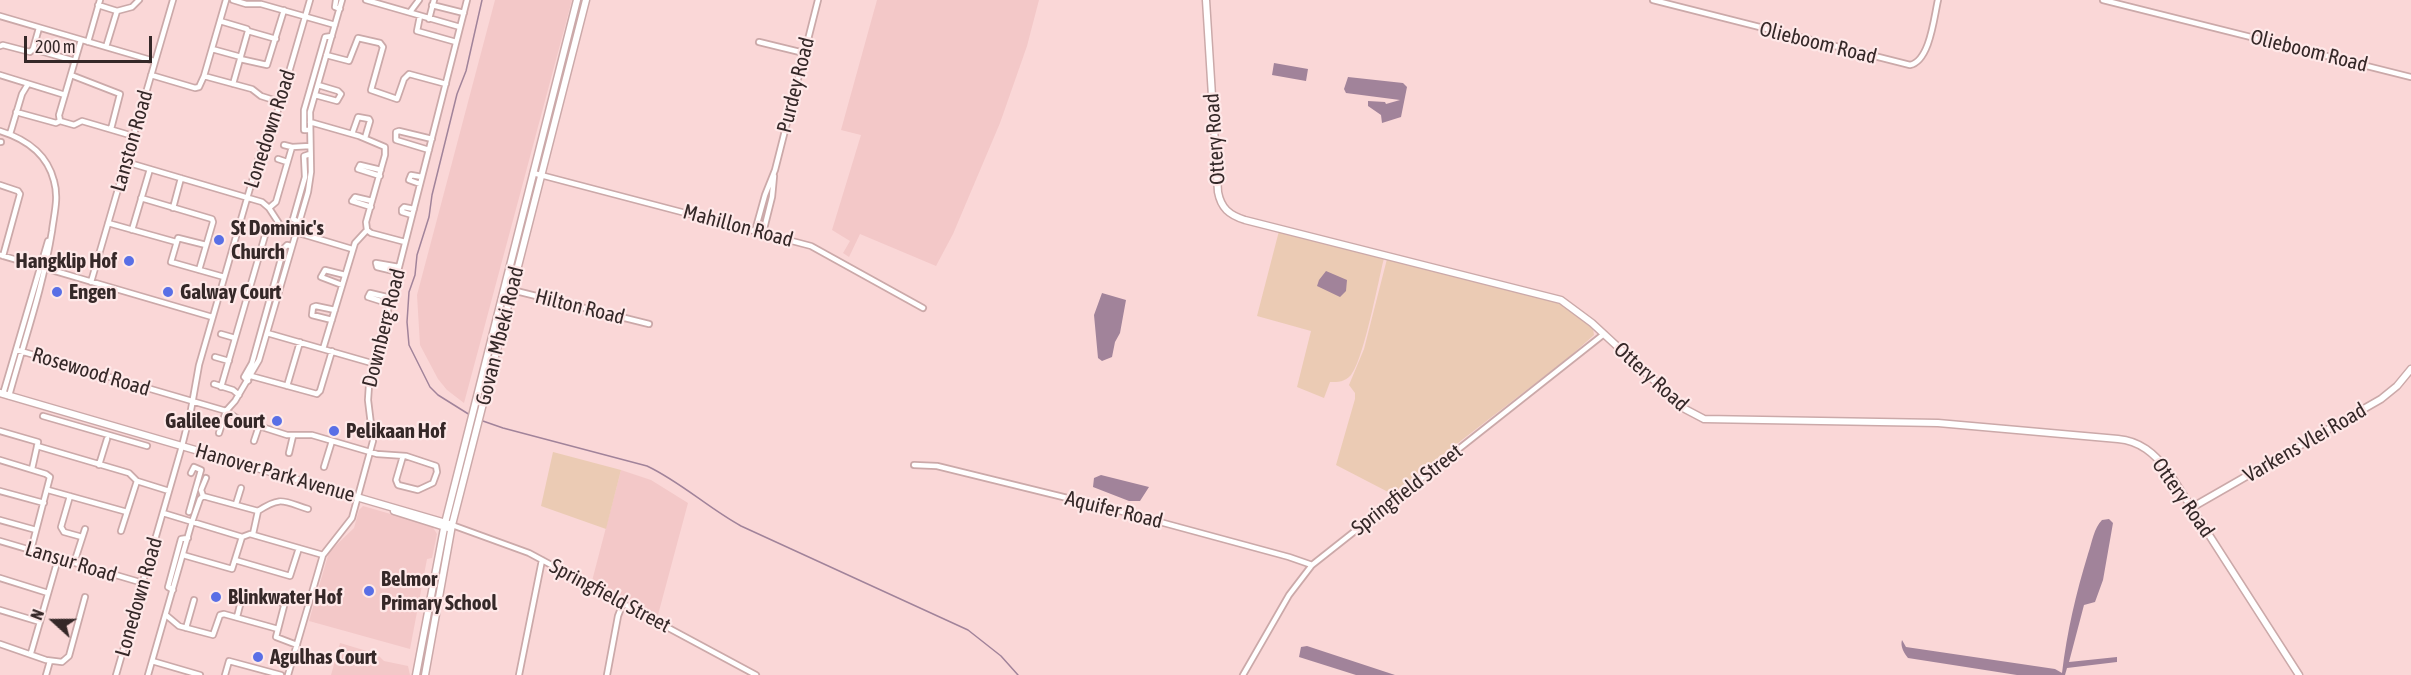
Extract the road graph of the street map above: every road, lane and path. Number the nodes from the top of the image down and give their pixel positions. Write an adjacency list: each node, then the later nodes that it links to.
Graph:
1 (139, 0): 26 (street)
2 (173, 0): 52 (street, Lanston Road)
3 (226, 0): 33 (street)
4 (236, 0): 22 (street)
5 (275, 0): 22 (street)
6 (310, 0): 30 (street, Lonedown Road)
7 (336, 0): 23 (street)
8 (342, 0): 23 (street)
9 (366, 0): 24 (street)
10 (400, 0): 24 (street)
11 (419, 0): 27 (street)
12 (467, 0): 28 (street, Downberg Road)
13 (577, 0): 85 (street, Govan Mbeki Road)
14 (586, 0): 86 (street, Govan Mbeki Road)
15 (818, 0): 48 (street, Purdey Road)
16 (1206, 0): 132 (street, Ottery Road)
17 (1655, 0): 18 (street, Olieboom Road)
18 (1938, 0)
19 (2103, 0): 57 (street, Olieboom Road)
20 (99, 2): 26 (street); 41 (street)
21 (433, 3): 28 (street); 32 (street)
22 (273, 7): 25 (street)
23 (340, 9): 34 (street)
24 (398, 9): 27 (street)
25 (284, 10): 30 (street); 39 (street)
26 (117, 11): 45 (street)
27 (410, 12): 31 (street)
28 (464, 13): 36 (street, Downberg Road)
29 (0, 16): 35 (street)
30 (305, 16): 34 (street); 64 (street, Lonedown Road)
31 (420, 16): 32 (street); 42 (street)
32 (429, 19): 36 (street)
33 (220, 21): 37 (street); 46 (street)
34 (335, 25): 38 (street)
35 (39, 27): 40 (street); 47 (street)
36 (460, 27): 42 (street, Downberg Road)
37 (248, 31): 39 (street); 50 (street)
38 (332, 36): 49 (street); 69 (street)
39 (276, 39): 50 (street)
40 (81, 40): 41 (street); 51 (street)
41 (88, 42): 45 (street)
42 (456, 42): 60 (street, Downberg Road)
43 (759, 42): 48 (street)
44 (0, 46): 47 (street)
45 (106, 47): 52 (street)
46 (212, 48): 50 (street); 56 (street)
47 (33, 49): 51 (street)
48 (804, 53): 84 (street, Purdey Road)
49 (326, 55): 60 (street); 61 (street)
50 (241, 58): 59 (street)
51 (75, 61): 54 (street)
52 (154, 61): 55 (street, Lanston Road)
53 (0, 75): 58 (street)
54 (71, 75): 62 (street); 68 (street)
55 (151, 75): 56 (street); 73 (street, Lanston Road)
56 (204, 76): 59 (street)
57 (2411, 77)
58 (28, 84): 62 (street); 65 (street)
59 (233, 84): 64 (street)
60 (446, 84): 75 (street, Downberg Road)
61 (318, 85): 63 (street); 63 (street)
62 (65, 95): 66 (street)
63 (315, 95): 67 (street)
64 (280, 102): 94 (street, Lonedown Road)
65 (16, 112): 66 (street); 71 (street)
66 (60, 121): 68 (street)
67 (310, 122): 69 (street); 72 (street)
68 (111, 129): 73 (street)
69 (309, 130): 77 (street)
70 (0, 131): 71 (street)
71 (10, 134): 114 (street)
72 (352, 134): 74 (street); 74 (street)
73 (133, 136): 81 (street, Lanston Road)
74 (365, 138): 100 (street)
75 (432, 139): 79 (street, Downberg Road); 79 (street)
76 (284, 145): 78 (street)
77 (310, 146): 78 (street); 102 (street)
78 (292, 147): 82 (street)
79 (429, 150): 87 (street, Downberg Road)
80 (278, 159): 82 (street)
81 (126, 162): 83 (street); 97 (street, Lanston Road)
82 (287, 162): 92 (street)
83 (150, 169): 88 (street); 93 (street)
84 (775, 170): 101 (street, Purdey Road); 103 (street, Purdey Road)
85 (533, 173): 86 (street, Mahillon Road); 150 (street, Govan Mbeki Road)
86 (541, 175): 101 (street, Mahillon Road); 122 (street, Govan Mbeki Road)
87 (422, 177): 90 (street, Downberg Road); 90 (street)
88 (181, 178): 94 (street); 95 (street)
89 (273, 182): 92 (street)
90 (420, 184): 107 (street, Downberg Road)
91 (0, 185): 111 (street)
92 (281, 185): 96 (street)
93 (141, 198): 95 (street); 99 (street)
94 (247, 198): 96 (street); 117 (street, Lonedown Road)
95 (173, 208): 108 (street)
96 (269, 208): 98 (street)
97 (108, 223): 99 (street); 118 (street, Lanston Road)
98 (278, 224): 102 (street); 105 (street)
99 (132, 230): 106 (street)
100 (367, 230): 107 (street); 110 (street)
101 (755, 231): 103 (street, Mahillon Road)
102 (295, 232): 109 (street); 110 (street)
103 (763, 233): 124 (street, Mahillon Road)
104 (255, 237): 105 (street)
105 (264, 239): 113 (street)
106 (176, 242): 108 (street); 115 (street)
107 (405, 242): 140 (street, Downberg Road)
108 (206, 245): 115 (street)
109 (291, 246): 130 (street); 142 (street)
110 (352, 249): 116 (street)
111 (2, 256): 114 (street)
112 (249, 260): 113 (street)
113 (257, 262): 121 (street)
114 (44, 268): 118 (street); 136 (street)
115 (199, 270): 117 (street)
116 (345, 274): 120 (street); 120 (street)
117 (224, 277): 127 (street, Lonedown Road)
118 (91, 282): 127 (street)
119 (243, 284): 121 (street)
120 (342, 285): 126 (street)
121 (250, 286): 125 (street)
122 (512, 290): 129 (street, Hilton Road); 150 (street, Govan Mbeki Road)
123 (236, 307): 125 (street)
124 (923, 308)
125 (244, 309): 133 (street)
126 (334, 310): 128 (street); 128 (street)
127 (212, 318): 148 (street, Lonedown Road)
128 (332, 320): 135 (street)
129 (649, 324)
130 (267, 333): 134 (street); 142 (street)
131 (221, 334): 133 (street)
132 (1604, 334): 185 (street, Ottery Road); 210 (street, Springfield Street)
133 (235, 338): 139 (street)
134 (300, 342): 135 (street); 144 (street)
135 (323, 349): 137 (street)
136 (19, 350): 146 (street); 148 (street, Rosewood Road)
137 (332, 351): 140 (street); 144 (street)
138 (215, 357): 139 (street)
139 (229, 361): 145 (street)
140 (375, 364): 164 (street, Downberg Road)
141 (2411, 369): 185 (street, Varkens Vlei Road)
142 (249, 379): 144 (street); 147 (street)
143 (214, 384): 145 (street)
144 (287, 386)
145 (222, 387): 147 (street)
146 (4, 394): 153 (street, Hanover Park Avenue)
147 (239, 395): 149 (street)
148 (192, 402): 149 (street, Rosewood Road); 163 (street, Lonedown Road)
149 (226, 411): 152 (street, Rosewood Road); 155 (street)
150 (476, 415): 193 (street, Govan Mbeki Road)
151 (43, 416): 158 (street)
152 (259, 426): 156 (street, Rosewood Road); 159 (street)
153 (126, 430): 158 (street); 163 (street, Hanover Park Avenue)
154 (0, 431): 161 (street)
155 (219, 433)
156 (294, 436): 160 (street, Rosewood Road); 165 (street)
157 (107, 440): 168 (street)
158 (123, 440): 162 (street)
159 (254, 441)
160 (332, 441): 164 (street, Rosewood Road); 170 (street)
161 (37, 446): 168 (street); 171 (street)
162 (147, 446)
163 (182, 446): 178 (street, Lonedown Road); 181 (street, Hanover Park Avenue)
164 (371, 451): 166 (street, Rosewood Road); 181 (street, Downberg Road)
165 (289, 453)
166 (403, 456): 166 (street, Rosewood Road)
167 (0, 460): 171 (street)
168 (99, 465): 174 (street)
169 (914, 465): 210 (street, Aquifer Road)
170 (324, 467)
171 (32, 470): 176 (street)
172 (191, 473): 183 (street)
173 (206, 478): 180 (street)
174 (137, 481): 178 (street); 188 (street)
175 (241, 488): 184 (street)
176 (48, 490): 179 (street); 182 (street)
177 (0, 491): 182 (street)
178 (169, 491): 190 (street, Lonedown Road)
179 (70, 496): 188 (street); 198 (street)
180 (203, 496): 183 (street); 184 (street)
181 (358, 497): 193 (street, Hanover Park Avenue); 205 (street, Downberg Road)
182 (44, 503): 195 (street)
183 (195, 503): 189 (street); 192 (street)
184 (236, 504): 187 (street)
185 (2192, 508): 242 (street, Ottery Road)
186 (308, 509): 187 (street)
187 (258, 511): 197 (street)
188 (127, 512): 196 (street)
189 (189, 512)
190 (163, 513): 192 (street); 212 (street, Lonedown Road)
191 (0, 520): 195 (street)
192 (192, 522): 199 (street); 200 (street)
193 (448, 526): 208 (street, Springfield Street); 236 (street, Govan Mbeki Road); 237 (street, Govan Mbeki Road)
194 (85, 529): 198 (street)
195 (36, 531): 203 (street)
196 (121, 531)
197 (253, 534): 199 (street); 202 (street)
198 (82, 537): 209 (street)
199 (242, 537): 207 (street)
200 (188, 538): 204 (street); 213 (street)
201 (0, 541): 203 (street, Lansur Road)
202 (299, 548): 205 (street); 207 (street)
203 (31, 550): 206 (street, Lansur Road)
204 (183, 555): 207 (street); 213 (street)
205 (323, 555): 225 (street, Downberg Road)
206 (58, 559): 209 (street, Lansur Road); 214 (street)
207 (235, 560)
208 (543, 560): 217 (street, Springfield Street); 238 (street)
209 (74, 563): 212 (street, Lansur Road)
210 (1312, 565): 241 (street, Springfield Street)
211 (0, 578): 214 (street)
212 (143, 583): 230 (street, Lonedown Road)
213 (173, 590): 219 (street)
214 (48, 593): 221 (street)
215 (86, 597): 227 (street)
216 (194, 600): 222 (street)
217 (623, 603): 239 (street); 240 (street, Springfield Street)
218 (0, 610): 221 (street)
219 (166, 615): 222 (street); 228 (street)
220 (237, 617): 222 (street); 223 (street); 223 (street)
221 (40, 622): 226 (street)
222 (186, 628)
223 (278, 629): 225 (street)
224 (0, 644): 226 (street)
225 (297, 645): 235 (street, Downberg Road)
226 (31, 653): 227 (street)
227 (50, 661): 229 (street)
228 (152, 661): 231 (street); 232 (street)
229 (46, 675)
230 (116, 675)
231 (148, 675)
232 (200, 675)
233 (225, 675): 234 (street)
234 (281, 675)
235 (288, 675)
236 (416, 675)
237 (425, 675)
238 (519, 675)
239 (607, 675)
240 (756, 675)
241 (1243, 675)
242 (2299, 675)

